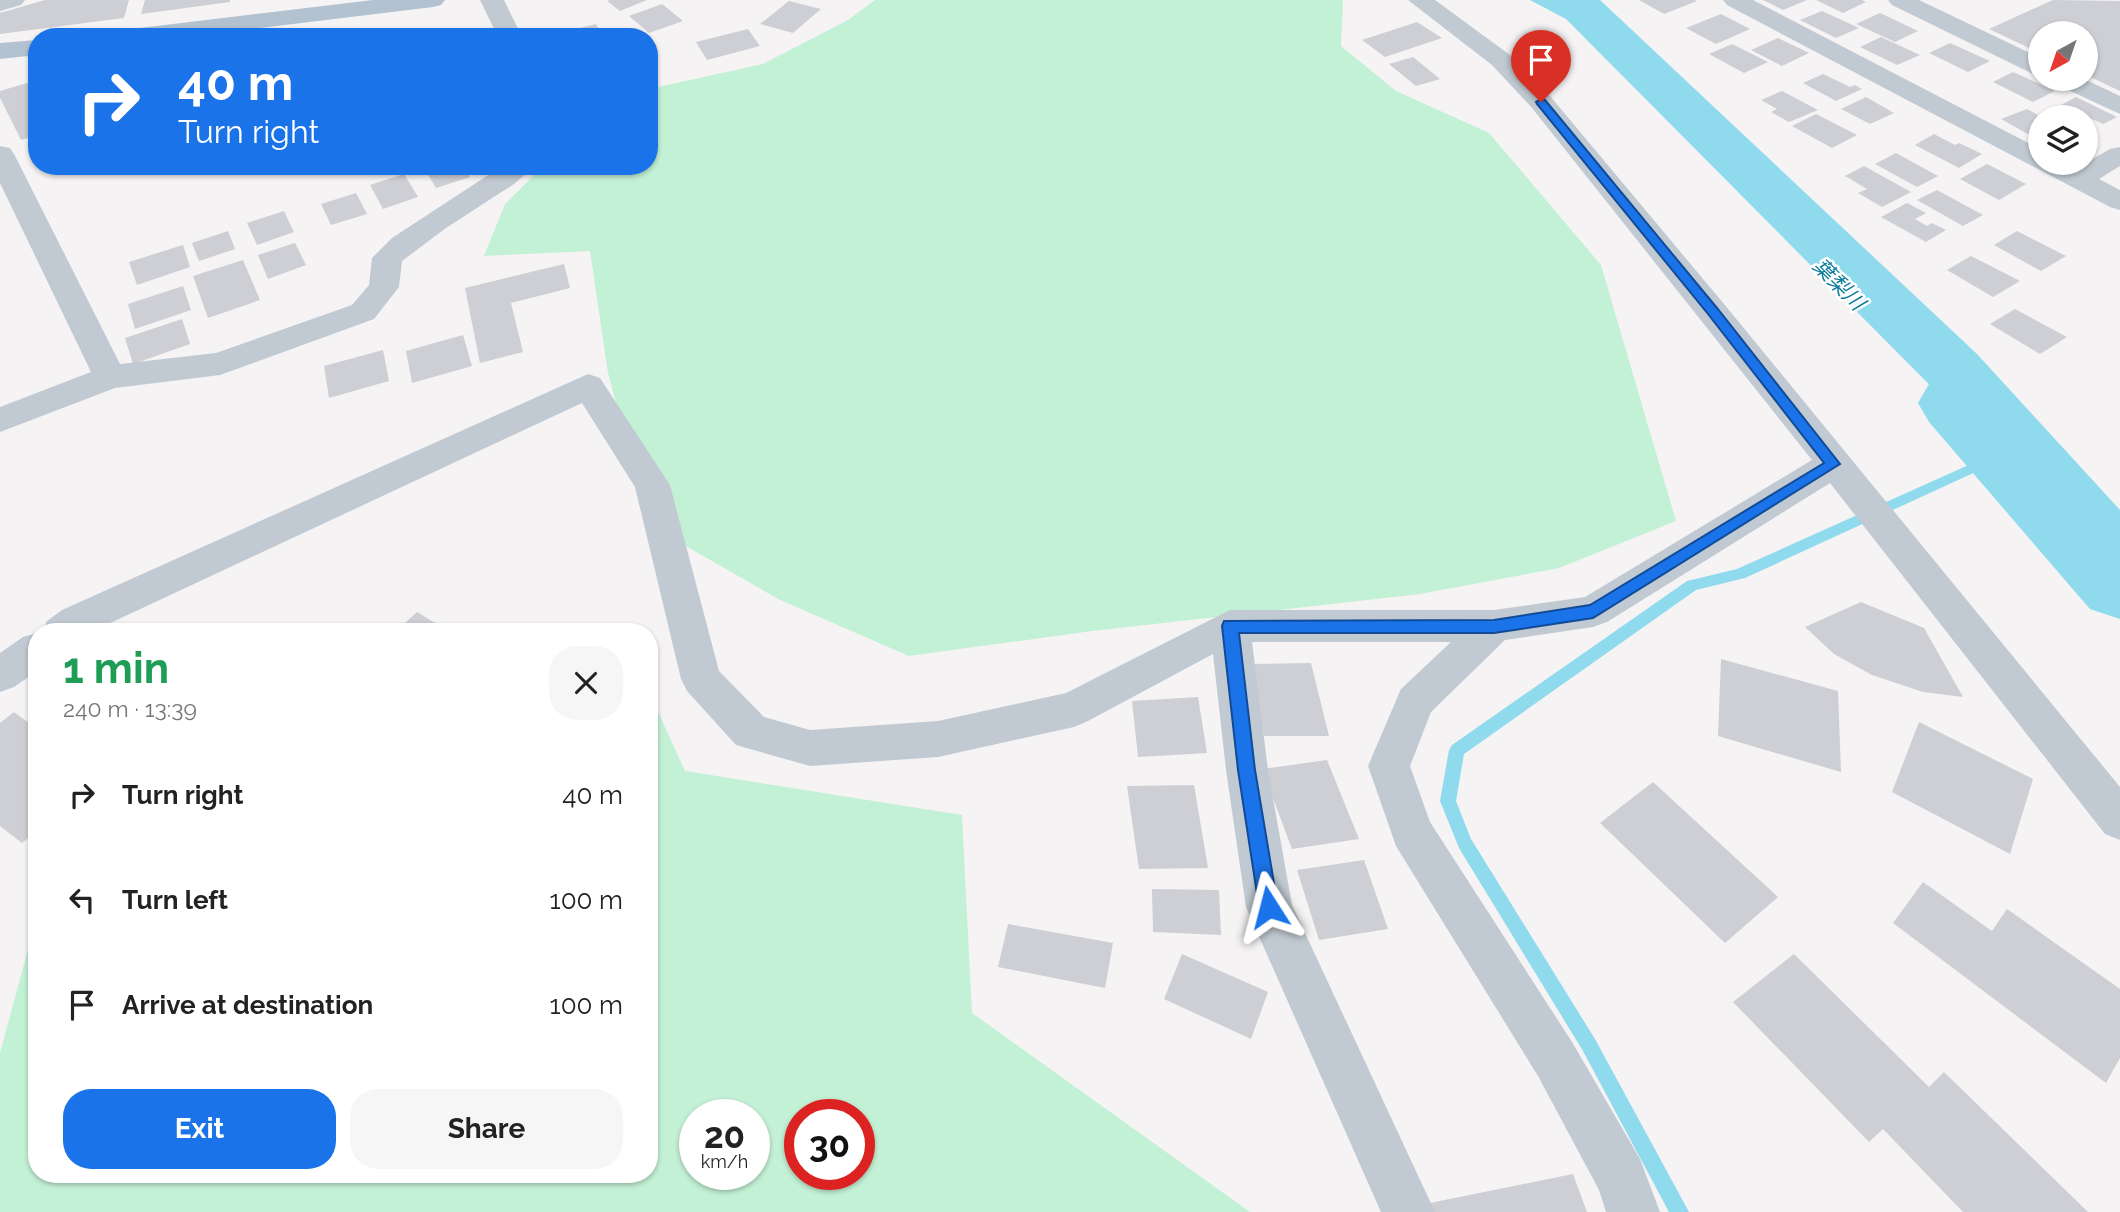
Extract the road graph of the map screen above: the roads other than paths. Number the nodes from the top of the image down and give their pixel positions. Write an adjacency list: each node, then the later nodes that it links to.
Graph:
1 (13, 0): 7 (street)
2 (433, 0): 8 (main road)
3 (492, 0): 9 (street)
4 (1420, 0): 24 (street)
5 (1735, 0): 16 (street)
6 (1900, 0): 12 (street)
7 (0, 4)
8 (198, 28)
9 (506, 28)
10 (28, 48): 11 (main road)
11 (0, 51)
12 (2028, 62)
13 (2089, 91): 14 (street)
14 (2120, 106)
15 (0, 154): 22 (street)
16 (2028, 154)
17 (2120, 155): 20 (street)
18 (509, 175): 22 (street)
19 (2070, 175): 20 (street)
20 (2078, 179): 21 (street)
21 (2120, 201)
22 (110, 377): 23 (street)
23 (0, 420)
24 (1833, 464): 27 (street); 30 (street)
25 (73, 623): 26 (street)
26 (1230, 626): 27 (street); 31 (street)
27 (1494, 626): 32 (street)
28 (28, 655): 29 (street)
29 (0, 675)
30 (2120, 820)
31 (1408, 1212)
32 (1633, 1212)

